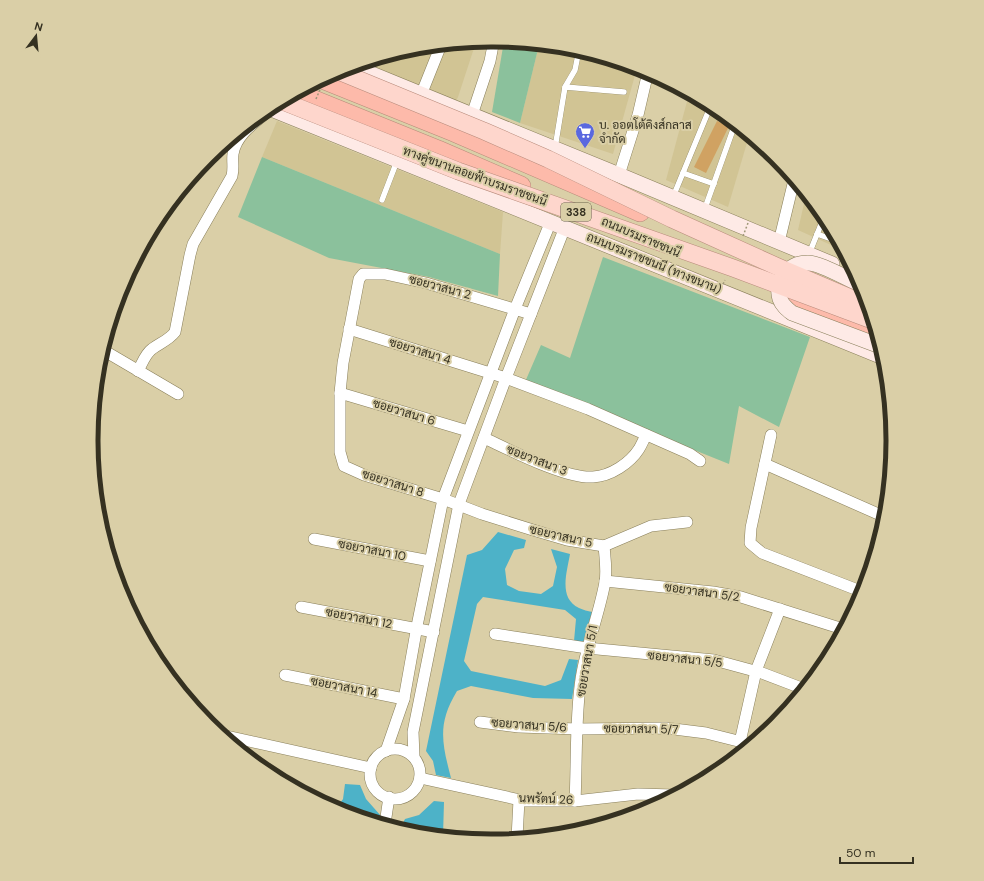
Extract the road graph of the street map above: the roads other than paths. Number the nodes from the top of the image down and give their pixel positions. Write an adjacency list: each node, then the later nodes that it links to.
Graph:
1 (493, 47): 15 (street)
2 (439, 50): 10 (street)
3 (578, 57): 8 (lane)
4 (361, 70): 10 (main road)
5 (347, 75): 37 (main road, bridge)
6 (646, 79): 21 (street)
7 (330, 82): 36 (highway, ถนนบรมราชชนนี / 338)
8 (565, 86): 9 (lane); 18 (lane)
9 (624, 92)
10 (422, 95): 15 (main road)
11 (303, 96): 42 (highway, ถนนบรมราชชนนี / 338)
12 (281, 108): 40 (main road, ทางคู่ขนานลอยฟ้าบรมราชชนนี / 338, bridge)
13 (280, 109): 19 (main road, ถนนบรมราชชนนี (ทางขนาน) / 338)
14 (709, 112): 20 (lane)
15 (472, 116): 18 (main road)
16 (733, 129): 22 (lane)
17 (240, 139): 46 (street)
18 (554, 148): 21 (main road)
19 (398, 160): 25 (lane); 27 (main road, ถนนบรมราชชนนี (ทางขนาน) / 338)
20 (683, 173): 22 (lane); 24 (lane)
21 (619, 175): 24 (main road)
22 (714, 184): 26 (lane)
23 (792, 187): 32 (street)
24 (673, 197): 26 (main road)
25 (382, 200)
26 (704, 211): 32 (main road)
27 (551, 221): 29 (main road, ถนนบรมราชชนนี (ทางขนาน) / 338); 38 (street)
28 (821, 225): 30 (lane)
29 (565, 227): 39 (street); 45 (main road, ถนนบรมราชชนนี (ทางขนาน) / 338)
30 (817, 234): 31 (lane); 33 (lane)
31 (829, 238)
32 (779, 242): 33 (main road)
33 (809, 255): 34 (main road)
34 (847, 271)
35 (851, 280): 43 (main road, bridge)
36 (859, 297)
37 (861, 302)
38 (515, 309): 39 (street, ซอยวาสนา 2); 41 (street, ซอยวาสนา 2); 47 (street)
39 (531, 314): 48 (street)
40 (866, 318)
41 (349, 329): 47 (street, ซอยวาสนา 4); 50 (street)
42 (869, 329)
43 (873, 343)
44 (109, 353): 46 (street)
45 (876, 354)
46 (138, 371): 49 (street)
47 (491, 373): 48 (street, ซอยวาสนา 4); 51 (street)
48 (506, 378): 52 (street, ซอยวาสนา 4); 54 (street)
49 (178, 394)
50 (340, 394): 51 (street, ซอยวาสนา 6); 57 (street, ซอยวาสนา 8)
51 (468, 432): 57 (street)
52 (646, 435): 54 (street, ซอยวาสนา 3); 55 (street, ซอยวาสนา 4)
53 (771, 435): 56 (street)
54 (484, 438): 58 (street)
55 (700, 461)
56 (764, 464): 59 (street); 65 (street)
57 (443, 499): 58 (street, ซอยวาสนา 8); 63 (street)
58 (459, 504): 62 (street, ซอยวาสนา 5); 70 (street)
59 (878, 514)
60 (687, 522): 62 (street, ซอยวาสนา 5)
61 (314, 539): 63 (street, ซอยวาสนา 10)
62 (604, 546): 64 (street, ซอยวาสนา 5/1)
63 (430, 561): 69 (street)
64 (605, 582): 67 (street, ซอยวาสนา 5/2); 72 (street, ซอยวาสนา 5/1)
65 (857, 590)
66 (301, 607): 69 (street, ซอยวาสนา 12)
67 (780, 609): 68 (street, ซอยวาสนา 5/2); 73 (street)
68 (838, 627)
69 (416, 628): 70 (street, ซอยวาสนา 12); 76 (street)
70 (434, 632): 83 (street)
71 (496, 634): 72 (street, ซอยวาสนา 5/5)
72 (587, 648): 73 (street, ซอยวาสนา 5/5); 78 (street, ซอยวาสนา 5/1)
73 (756, 671): 75 (street, ซอยวาสนา 5/5); 80 (street)
74 (284, 675): 76 (street, ซอยวาสนา 14)
75 (798, 687)
76 (404, 699): 82 (street)
77 (480, 722): 78 (street, ซอยวาสนา 5/6)
78 (578, 729): 81 (street, ซอยวาสนา 5/7); 89 (street, ซอยวาสนา 5/1)
79 (235, 738): 84 (street)
80 (745, 741)
81 (744, 743)
82 (386, 751): 83 (street); 84 (street)
83 (414, 757): 85 (street)
84 (371, 768): 87 (street)
85 (420, 778): 87 (street); 88 (street, นพรัตน์ 26)
86 (662, 795): 89 (street, นพรัตน์ 26)
87 (389, 798): 90 (street)
88 (519, 800): 89 (street, นพรัตน์ 26); 91 (street)
89 (575, 801)
90 (386, 820)
91 (517, 833)

